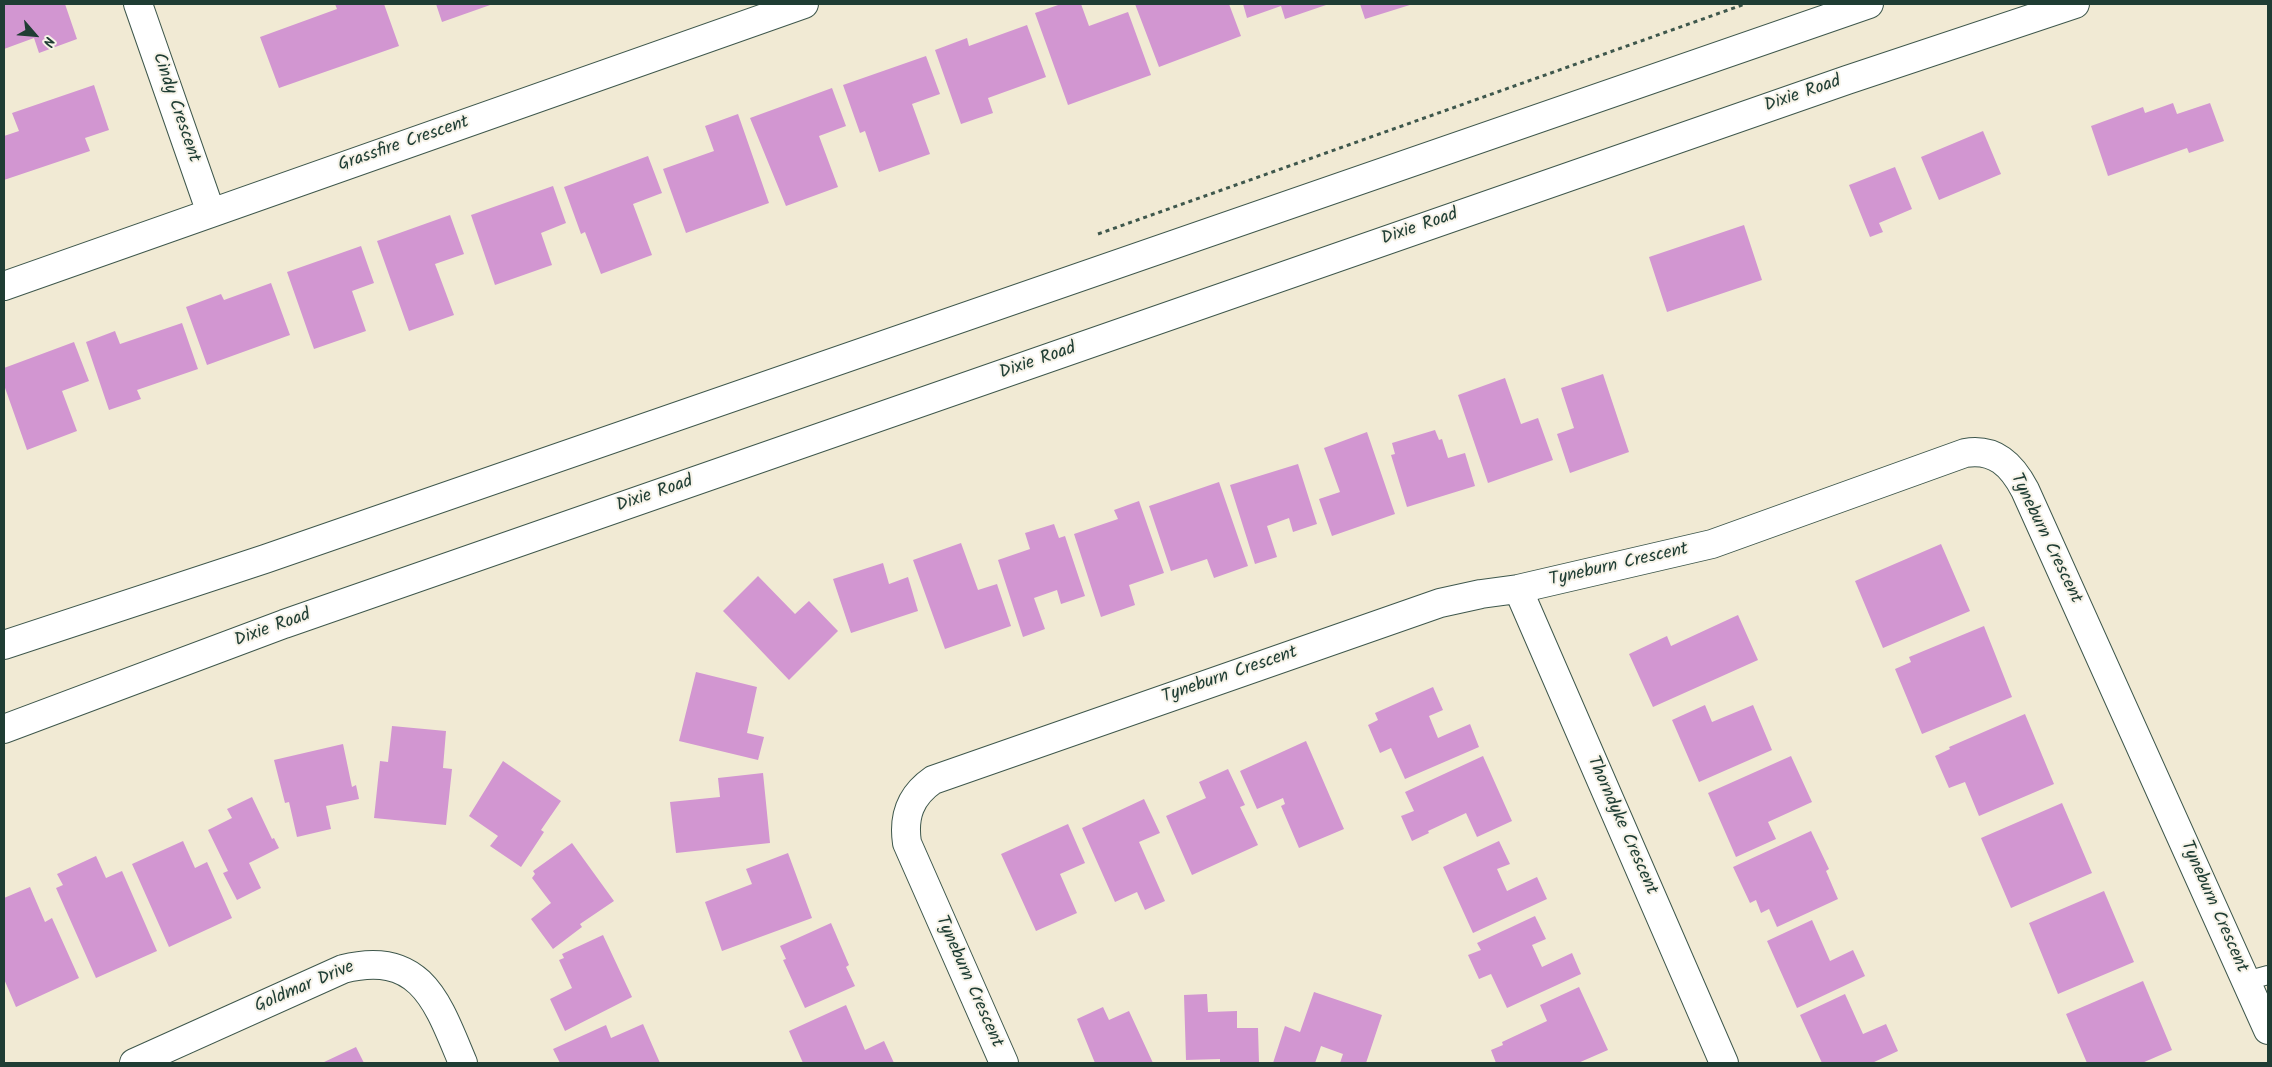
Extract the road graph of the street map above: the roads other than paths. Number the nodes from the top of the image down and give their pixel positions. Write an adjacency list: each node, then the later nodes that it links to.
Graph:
1 (138, 4): 5 (main road, Cindy Crescent)
2 (804, 4): 5 (main road, Grassfire Crescent)
3 (1869, 4): 8 (main road)
4 (2075, 4): 9 (main road, Dixie Road)
5 (211, 213): 6 (main road, Grassfire Crescent)
6 (4, 286)
7 (1518, 589): 10 (main road, Tyneburn Crescent); 14 (main road, Tyneburn Crescent); 15 (main road, Thorndyke Crescent)
8 (4, 645)
9 (4, 729)
10 (2257, 978): 11 (main road, Tyneburn Crescent)
11 (2268, 1030)
12 (134, 1063): 13 (main road, Goldmar Drive)
13 (463, 1063)
14 (1004, 1063)
15 (1724, 1063)

